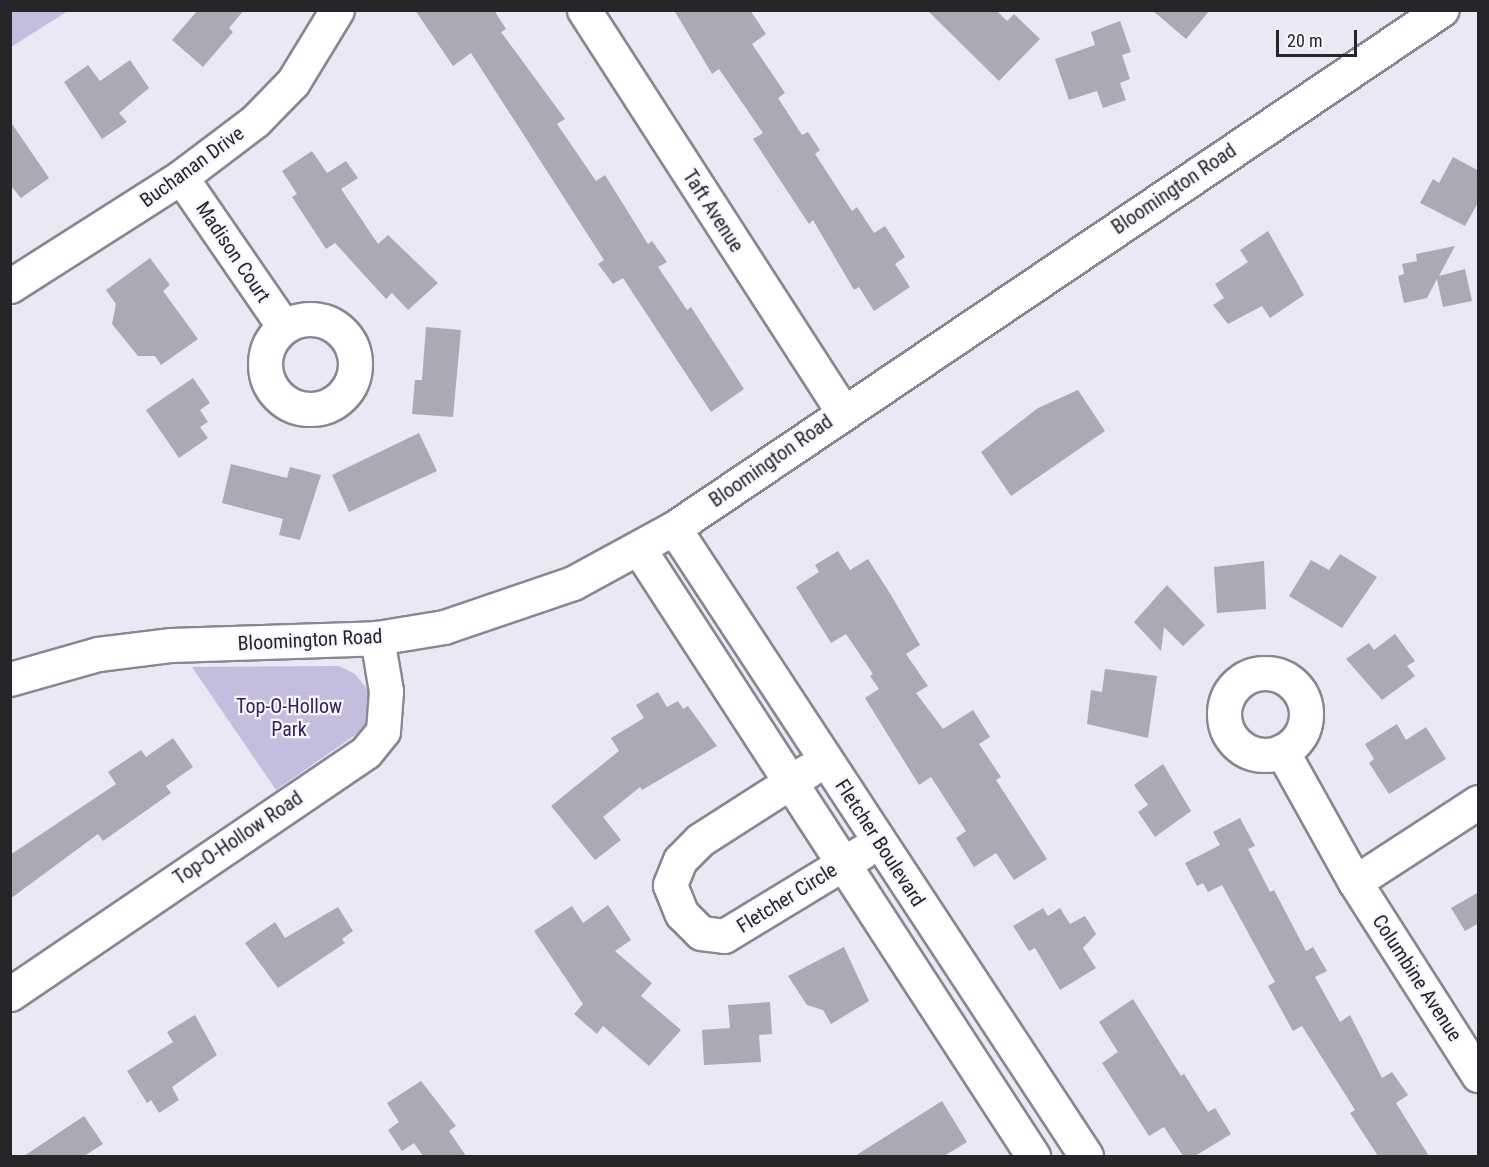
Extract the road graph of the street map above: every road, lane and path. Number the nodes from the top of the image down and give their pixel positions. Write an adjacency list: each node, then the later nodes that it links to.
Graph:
1 (338, 10): 4 (street, Buchanan Drive)
2 (584, 10): 7 (street, Taft Avenue)
3 (1441, 10): 7 (street, Bloomington Road)
4 (181, 177): 5 (street, Buchanan Drive); 6 (street, Madison Court)
5 (10, 286)
6 (284, 327)
7 (842, 411): 8 (street, Bloomington Road)
8 (674, 528): 9 (street, Bloomington Road); 13 (street, Fletcher Boulevard)
9 (639, 549): 10 (street, Bloomington Road); 14 (street)
10 (377, 638): 11 (street, Bloomington Road); 19 (street, Top-O-Hollow Road)
11 (10, 679)
12 (1282, 752): 18 (street, Columbine Avenue)
13 (825, 759): 14 (street, Fletcher Circle); 16 (street, Fletcher Boulevard)
14 (790, 782): 17 (street); 17 (street, Fletcher Circle)
15 (1479, 802): 18 (street)
16 (879, 841): 17 (street, Fletcher Circle); 21 (street, Fletcher Boulevard)
17 (843, 864): 22 (street)
18 (1355, 882): 20 (street, Columbine Avenue)
19 (10, 994)
20 (1479, 1075)
21 (1082, 1155)
22 (1033, 1156)

